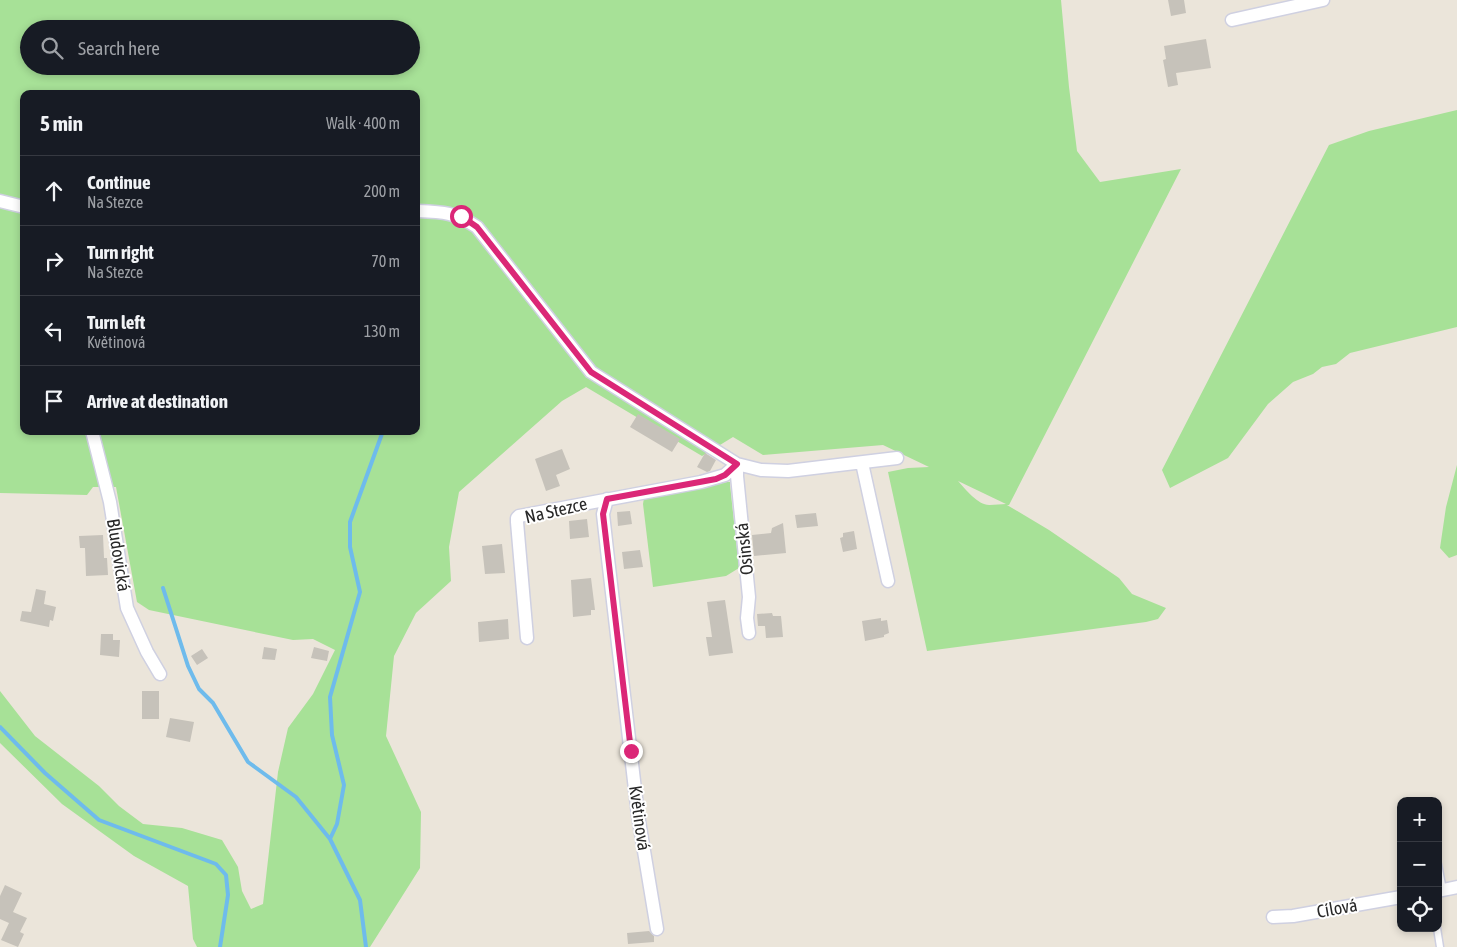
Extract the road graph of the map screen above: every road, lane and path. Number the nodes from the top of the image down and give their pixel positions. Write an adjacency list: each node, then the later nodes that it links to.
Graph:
1 (1323, 0): 2 (street)
2 (1232, 20)
3 (0, 201): 4 (street)
4 (20, 206)
5 (420, 212): 9 (street)
6 (93, 435): 14 (street, Bludovická)
7 (897, 458): 8 (street)
8 (862, 463): 9 (street); 11 (street)
9 (737, 464): 10 (street, Na Stezce); 12 (street, Osinská)
10 (607, 499): 13 (street, Na Stezce); 19 (street, Květinová)
11 (888, 581)
12 (749, 633)
13 (526, 638)
14 (160, 674)
15 (1457, 887): 16 (street)
16 (1442, 890)
17 (1397, 898): 18 (street, Cílová)
18 (1273, 917)
19 (657, 929)
20 (1438, 932): 21 (lane)
21 (1440, 947)

